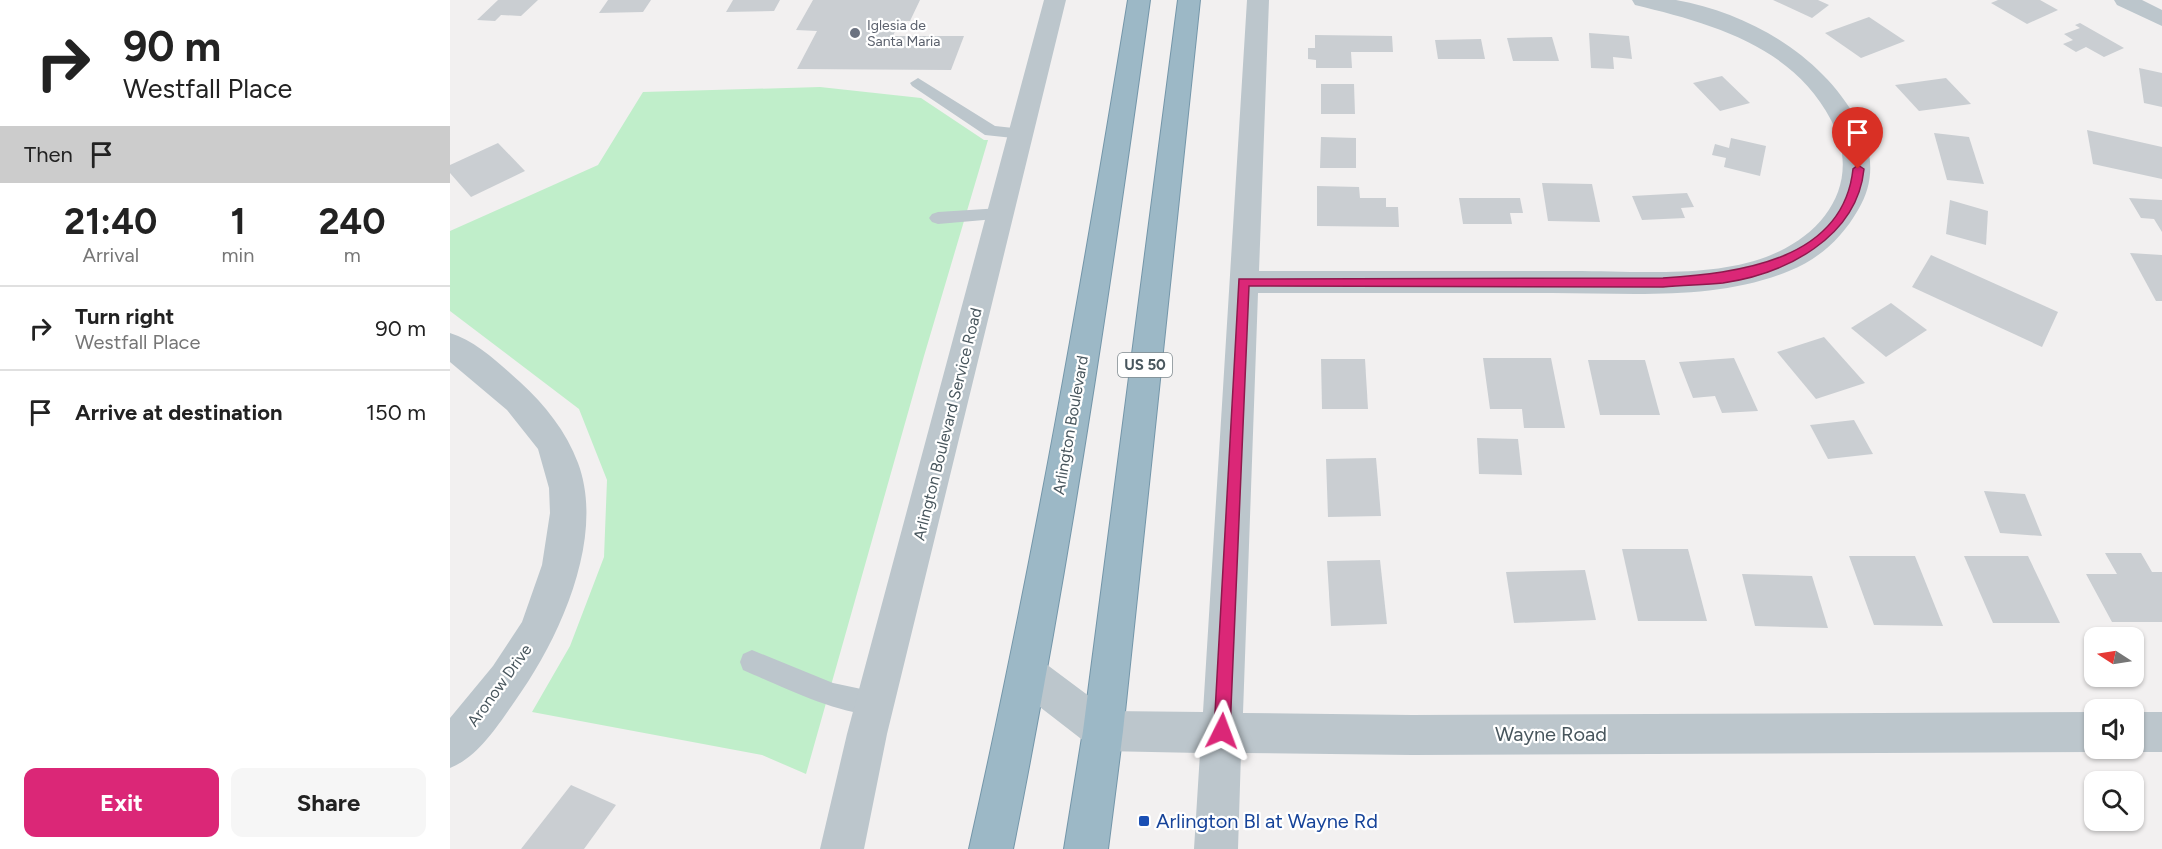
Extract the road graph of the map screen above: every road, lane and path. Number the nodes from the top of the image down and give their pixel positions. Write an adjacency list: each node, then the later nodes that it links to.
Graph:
1 (1055, 0): 9 (street, Arlington Boulevard Service Road)
2 (1139, 0): 15 (highway, Arlington Boulevard)
3 (1189, 0): 17 (highway, US 50)
4 (1258, 0): 12 (street)
5 (1643, 0): 12 (street)
6 (2125, 0): 7 (street)
7 (2162, 19)
8 (918, 82): 9 (lane)
9 (1022, 134): 10 (street, Arlington Boulevard Service Road)
10 (1001, 214): 11 (lane); 16 (street, Arlington Boulevard Service Road)
11 (938, 218)
12 (1243, 282): 18 (street)
13 (450, 345): 22 (street, Aronow Drive)
14 (752, 662): 16 (lane)
15 (1028, 674): 17 (street); 24 (highway, Arlington Boulevard)
16 (876, 703): 23 (street, Arlington Boulevard Service Road)
17 (1103, 730): 18 (street, Wayne Road); 25 (highway, US 50)
18 (1222, 731): 19 (street, Wayne Road); 26 (street)
19 (2084, 732)
20 (2144, 732): 21 (street)
21 (2162, 732)
22 (450, 748)
23 (842, 849)
24 (991, 849)
25 (1086, 849)
26 (1216, 849)

